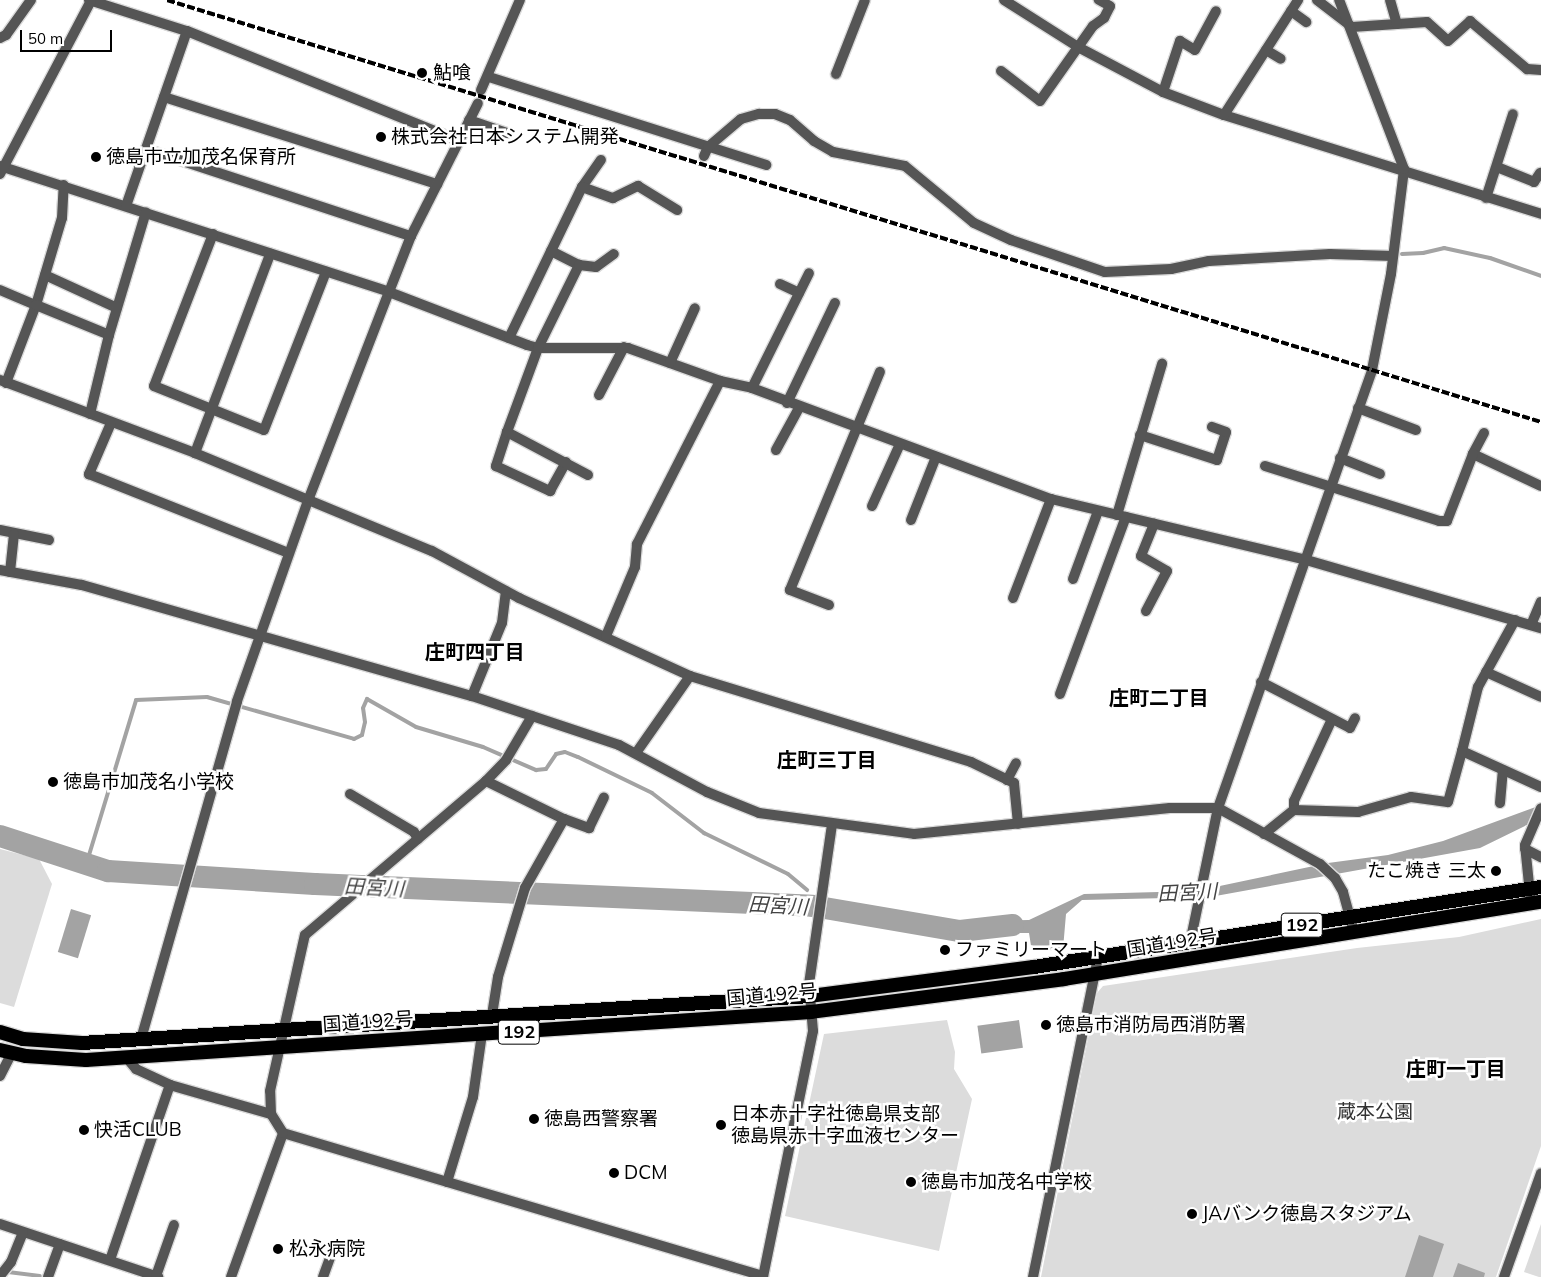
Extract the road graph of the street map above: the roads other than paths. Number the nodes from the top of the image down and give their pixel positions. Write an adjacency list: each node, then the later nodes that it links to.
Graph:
1 (31, 0): 18 (street)
2 (90, 0): 11 (street); 40 (street)
3 (520, 0): 25 (street)
4 (865, 0): 24 (street)
5 (1004, 0): 19 (street)
6 (1099, 0): 19 (street)
7 (1298, 0): 12 (street)
8 (1317, 0): 16 (street)
9 (1339, 0): 16 (street)
10 (1390, 0): 15 (street)
11 (104, 3): 17 (street)
12 (1291, 10): 14 (street); 20 (street)
13 (1216, 11): 27 (street)
14 (1306, 22)
15 (1397, 24): 16 (street); 22 (street)
16 (1352, 27): 41 (street)
17 (187, 31): 28 (street); 34 (street)
18 (2, 35)
19 (1078, 47): 23 (street); 27 (street)
20 (1266, 50): 21 (street); 31 (street)
21 (1281, 58)
22 (1541, 70)
23 (1001, 71)
24 (836, 74)
25 (489, 77): 26 (street); 36 (street)
26 (481, 90)
27 (1163, 92): 31 (street)
28 (164, 97): 35 (street); 43 (street)
29 (478, 103): 32 (street)
30 (1513, 114): 39 (street)
31 (1224, 115): 41 (street)
32 (469, 120): 33 (street); 34 (street)
33 (507, 133)
34 (459, 141): 43 (street)
35 (146, 149): 47 (street); 52 (street)
36 (706, 152): 38 (street); 56 (street)
37 (601, 160): 45 (street)
38 (766, 165)
39 (1497, 167): 42 (street); 46 (street)
40 (1, 169): 44 (street)
41 (1404, 169): 46 (street); 56 (street)
42 (1540, 173)
43 (437, 184): 52 (street)
44 (64, 185): 47 (street); 60 (street)
45 (582, 187): 48 (street); 53 (street)
46 (1486, 198): 50 (street)
47 (126, 206): 49 (street)
48 (677, 210)
49 (146, 212): 51 (street); 67 (street)
50 (1541, 214)
51 (213, 234): 54 (street); 81 (street)
52 (411, 236): 63 (street)
53 (551, 251): 57 (street); 70 (street)
54 (270, 254): 58 (street); 81 (street)
55 (614, 254): 57 (street)
56 (1393, 256): 83 (street)
57 (579, 265): 72 (street)
58 (326, 272): 63 (street); 81 (street)
59 (809, 274): 64 (street)
60 (45, 275): 66 (street); 67 (street)
61 (780, 284): 64 (street)
62 (0, 290): 66 (street)
63 (389, 292): 70 (street); 104 (street)
64 (799, 293): 78 (street)
65 (835, 303): 80 (street)
66 (36, 305): 69 (street); 77 (street)
67 (117, 308): 69 (street)
68 (695, 308): 73 (street)
69 (109, 335): 84 (street)
70 (509, 338): 72 (street)
71 (624, 347): 72 (street); 73 (street); 79 (street)
72 (538, 348): 89 (street)
73 (670, 363): 76 (street)
74 (1162, 364): 91 (street)
75 (880, 372): 87 (street)
76 (720, 381): 78 (street); 126 (street)
77 (3, 382): 84 (street)
78 (752, 388): 80 (street)
79 (599, 395)
80 (787, 403): 82 (street)
81 (212, 408): 94 (street)
82 (799, 408): 87 (street); 93 (street)
83 (1358, 408): 88 (street); 97 (street)
84 (90, 414): 85 (street)
85 (111, 423): 94 (street); 114 (street)
86 (1212, 427): 91 (street)
87 (854, 428): 92 (street); 121 (street)
88 (1416, 430)
89 (507, 432): 98 (street); 98 (street)
90 (1484, 433): 95 (street)
91 (1140, 435): 108 (street)
92 (900, 444): 96 (street); 106 (street)
93 (776, 450)
94 (195, 453): 104 (street)
95 (1473, 454): 102 (street); 103 (street)
96 (936, 458): 105 (street); 109 (street)
97 (1340, 458): 100 (street); 102 (street)
98 (566, 462): 101 (street)
99 (1265, 466): 102 (street)
100 (1380, 474)
101 (588, 475)
102 (1330, 485): 115 (street)
103 (1541, 486)
104 (309, 498): 114 (street); 118 (street)
105 (1051, 499): 107 (street); 119 (street)
106 (872, 506)
107 (1098, 511): 108 (street); 117 (street)
108 (1122, 516): 110 (street); 130 (street)
109 (912, 520)
110 (1154, 524): 115 (street); 122 (street)
111 (0, 530): 112 (street)
112 (14, 534): 113 (street); 116 (street)
113 (49, 540)
114 (288, 553): 125 (street)
115 (1303, 559): 123 (street); 129 (street)
116 (5, 571): 125 (street)
117 (1073, 578)
118 (506, 590): 126 (street); 131 (street)
119 (1013, 598)
120 (1541, 602): 124 (street)
121 (829, 605)
122 (1146, 611)
123 (1515, 620): 124 (street); 127 (street)
124 (1536, 627)
125 (259, 634): 131 (street); 169 (street)
126 (606, 636): 128 (street)
127 (1486, 672): 132 (street); 136 (street)
128 (690, 676): 137 (street); 140 (street)
129 (1261, 682): 135 (street); 146 (street)
130 (1060, 694)
131 (472, 696): 133 (street)
132 (1541, 698)
133 (532, 716): 137 (street); 141 (street)
134 (1355, 718): 135 (street)
135 (1332, 719): 148 (street)
136 (1462, 751): 139 (street); 148 (street)
137 (636, 754): 150 (street)
138 (1016, 763): 140 (street)
139 (1503, 770): 142 (street); 145 (street)
140 (1007, 780): 151 (street)
141 (486, 781): 149 (street); 153 (street)
142 (1541, 787)
143 (350, 794): 153 (street)
144 (604, 797): 149 (street)
145 (1500, 803)
146 (1218, 808): 151 (street); 152 (street); 160 (street)
147 (1541, 808): 154 (street)
148 (1294, 810): 152 (street)
149 (564, 819): 165 (street)
150 (832, 824): 151 (street); 163 (street)
151 (1018, 824)
152 (1264, 834): 158 (street)
153 (418, 839): 166 (street)
154 (1525, 849): 155 (street); 156 (street)
155 (1541, 857)
156 (1536, 888): 157 (street); 158 (highway, 国道192号 / 192)
157 (1536, 903): 159 (highway, 国道192号 / 192)
158 (1351, 918): 159 (street); 160 (highway, 国道192号 / 192)
159 (1354, 932): 162 (highway, 国道192号 / 192)
160 (1190, 943): 161 (highway, 国道192号 / 192)
161 (1098, 957): 162 (street); 163 (highway, 国道192号 / 192)
162 (1094, 974): 164 (highway, 国道192号 / 192); 191 (street)
163 (810, 996): 164 (street); 165 (highway, 国道192号 / 192)
164 (811, 1012): 168 (highway, 国道192号 / 192); 186 (street)
165 (492, 1016): 166 (highway, 国道192号 / 192)
166 (286, 1030): 169 (highway, 国道192号 / 192); 170 (street)
167 (0, 1032): 169 (highway, 国道192号 / 192)
168 (482, 1034): 170 (highway, 国道192号 / 192); 178 (street)
169 (141, 1039)
170 (279, 1048): 172 (highway, 国道192号 / 192); 175 (street)
171 (6, 1052): 172 (highway, 国道192号 / 192); 173 (street)
172 (126, 1057): 174 (street)
173 (0, 1076)
174 (170, 1084): 175 (street); 184 (street)
175 (271, 1114): 176 (street)
176 (283, 1133): 178 (street); 189 (street)
177 (1541, 1172): 192 (street)
178 (447, 1182): 186 (street)
179 (0, 1224): 181 (street)
180 (174, 1224): 188 (street)
181 (23, 1232): 182 (street); 185 (street)
182 (60, 1244): 184 (street); 187 (street)
183 (332, 1252): 190 (street)
184 (110, 1260): 188 (street)
185 (0, 1276)
186 (763, 1276)
187 (48, 1277)
188 (157, 1277)
189 (231, 1277)
190 (322, 1277)
191 (1033, 1277)
192 (1504, 1277)

